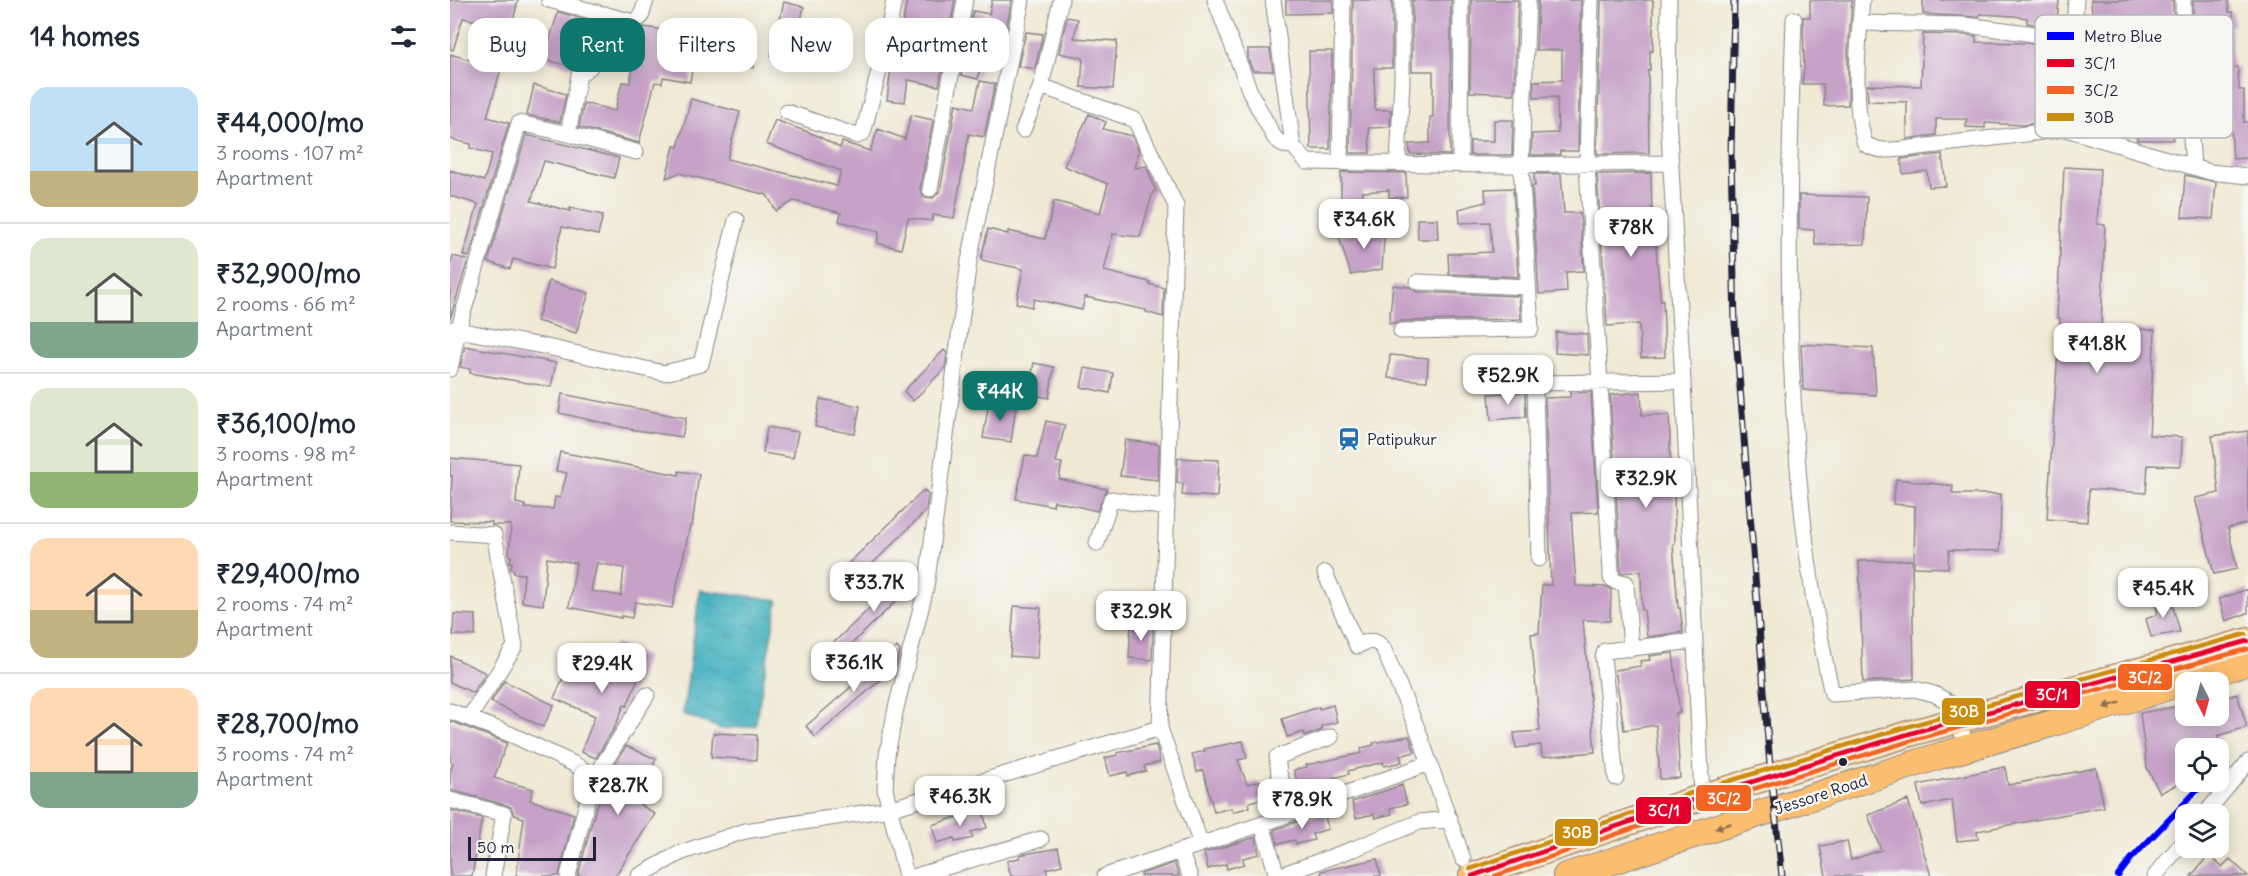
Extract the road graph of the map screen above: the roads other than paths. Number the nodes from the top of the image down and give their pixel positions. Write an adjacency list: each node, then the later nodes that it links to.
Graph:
1 (549, 0): 18 (street)
2 (646, 0): 18 (street)
3 (894, 0): 25 (street)
4 (965, 0): 41 (street)
5 (1022, 0): 73 (street)
6 (1061, 0): 24 (street)
7 (1215, 0): 31 (street)
8 (1273, 0): 31 (street)
9 (1343, 0): 33 (street)
10 (1402, 0): 35 (street)
11 (1461, 0): 36 (street)
12 (1528, 0): 37 (street)
13 (1591, 0): 38 (street)
14 (1669, 0): 34 (street)
15 (1863, 0): 22 (street)
16 (2076, 0): 19 (street)
17 (2183, 0): 20 (street)
18 (605, 14): 28 (street)
19 (2074, 15)
20 (2183, 15)
21 (1794, 19): 62 (street)
22 (1860, 23): 23 (street); 27 (street)
23 (2035, 34)
24 (1041, 86): 26 (street); 50 (street)
25 (787, 112)
26 (1023, 130)
27 (2035, 133)
28 (568, 134): 32 (street); 45 (street)
29 (2096, 138): 39 (street)
30 (2191, 138): 39 (street)
31 (1293, 146): 33 (street)
32 (636, 152)
33 (1340, 162): 35 (street)
34 (1671, 163): 38 (street); 48 (street)
35 (1398, 164): 36 (street)
36 (1460, 165): 37 (street)
37 (1521, 165): 38 (street); 44 (street)
38 (1587, 165): 49 (street)
39 (2193, 167): 40 (street)
40 (2248, 176)
41 (930, 189)
42 (736, 220): 45 (street)
43 (1418, 282): 44 (street)
44 (1528, 287): 46 (street)
45 (454, 330): 47 (street)
46 (1401, 331)
47 (450, 369)
48 (1683, 381): 49 (street); 55 (street)
49 (1600, 383): 53 (street); 57 (street)
50 (1167, 508): 52 (street); 63 (street)
51 (450, 532): 61 (street)
52 (1097, 543)
53 (1539, 559)
54 (1325, 573): 67 (street)
55 (1695, 640): 57 (street); 70 (street)
56 (2248, 641): 62 (main road)
57 (1631, 649): 68 (street)
58 (2248, 662): 65 (main road, Jessore Road, one-way to 65)
59 (647, 695): 69 (street)
60 (450, 711): 61 (street)
61 (469, 718): 69 (street)
62 (1958, 720): 65 (street); 70 (main road)
63 (1160, 728): 73 (street); 78 (street)
64 (1331, 737): 74 (street)
65 (1967, 748): 90 (main road, Jessore Road, one-way to 90)
66 (2248, 762): 72 (street)
67 (1430, 764): 74 (street); 75 (street)
68 (1616, 778)
69 (592, 782): 83 (street)
70 (1702, 797): 81 (main road)
71 (450, 800): 82 (street)
72 (2213, 804)
73 (889, 809): 84 (street); 85 (street)
74 (1292, 813): 76 (street)
75 (1450, 819): 81 (street); 89 (street)
76 (1262, 824): 78 (street); 89 (street)
77 (1041, 839): 86 (street)
78 (1201, 844): 80 (street)
79 (2175, 850): 91 (street)
80 (1180, 851): 87 (street); 88 (street)
81 (1468, 868)
82 (494, 876)
83 (568, 876)
84 (639, 876)
85 (906, 876)
86 (916, 876)
87 (1105, 876)
88 (1190, 876)
89 (1277, 876)
90 (1566, 876)
91 (2154, 876)

